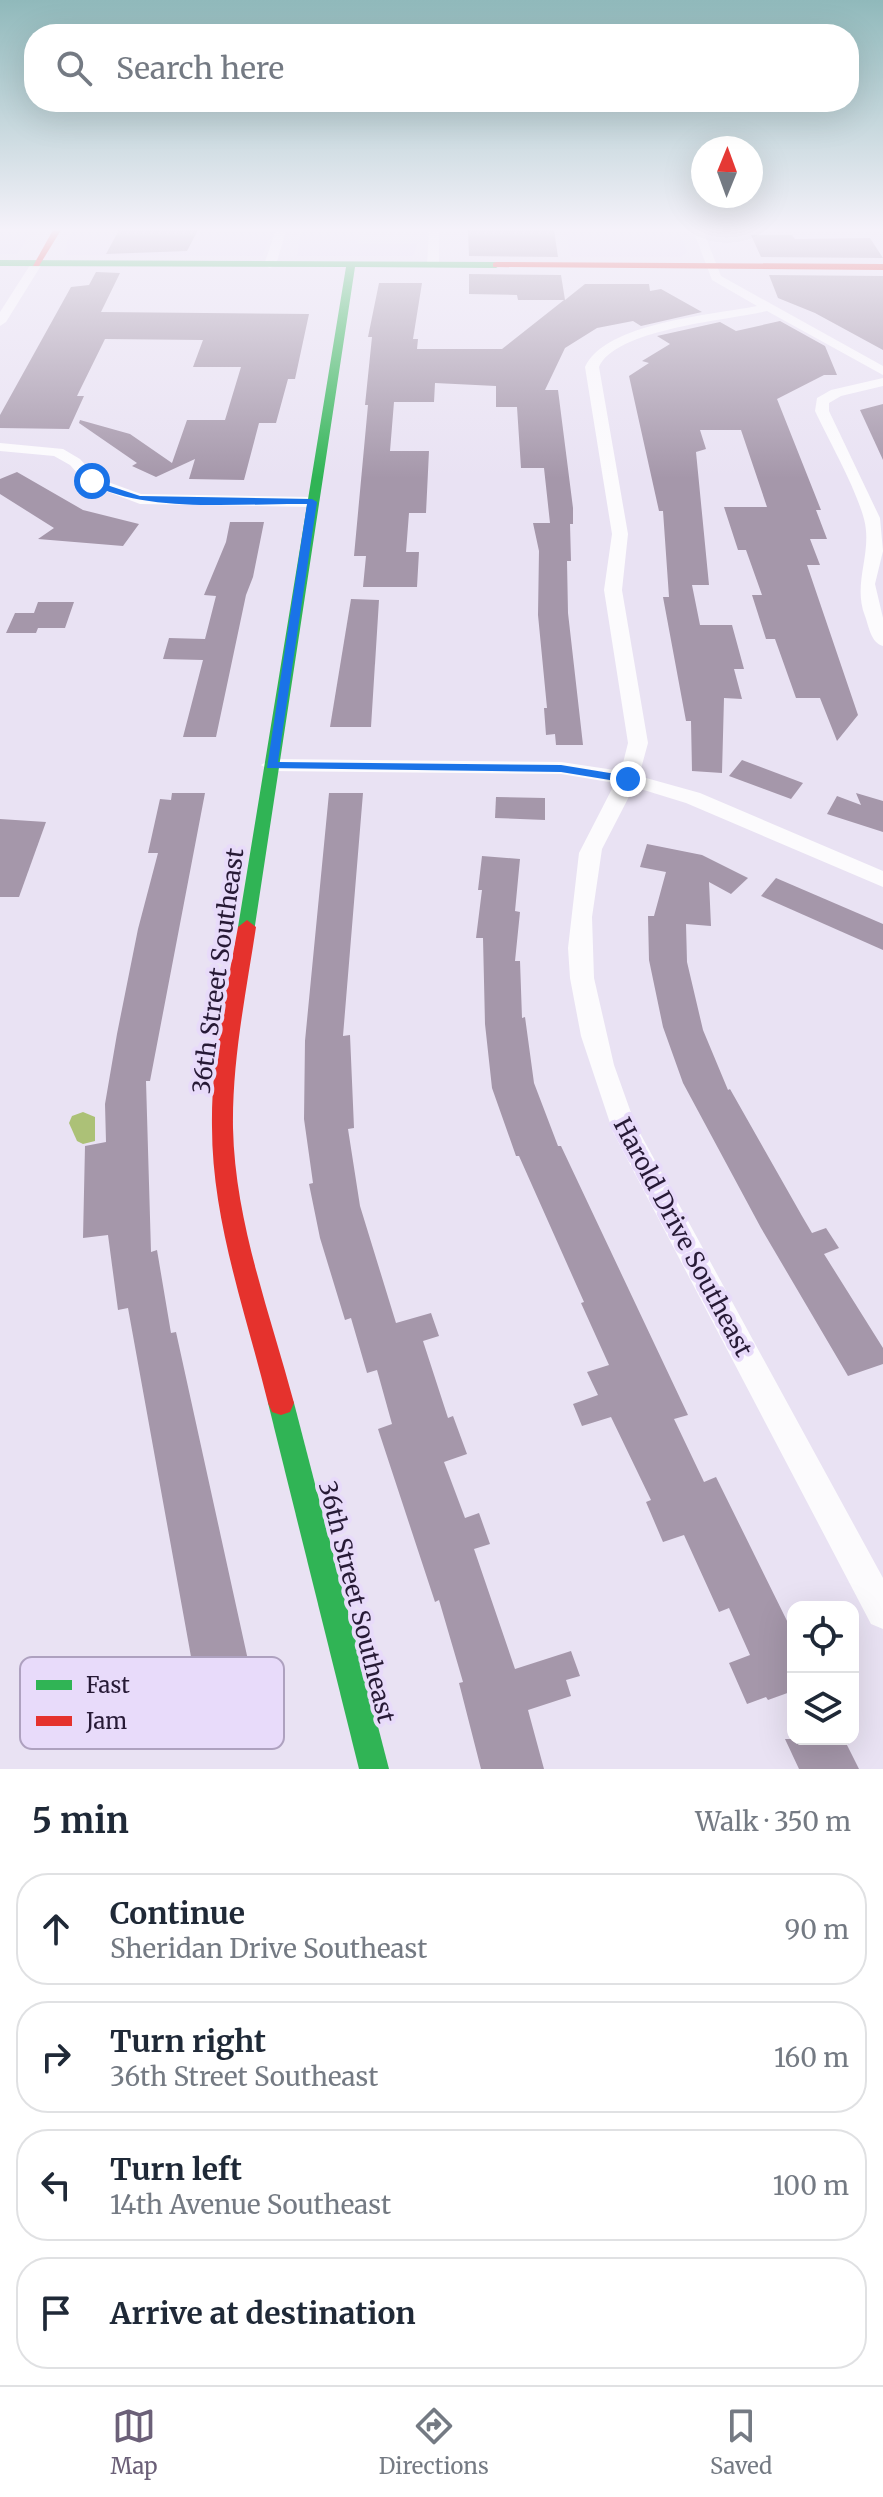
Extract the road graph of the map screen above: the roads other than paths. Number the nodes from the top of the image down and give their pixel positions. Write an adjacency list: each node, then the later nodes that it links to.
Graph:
1 (343, 313): 7 (street, 36th Street Southeast)
2 (745, 313): 10 (street, Harold Drive Southeast)
3 (774, 313): 4 (street)
4 (883, 371)
5 (883, 382): 8 (street)
6 (0, 447): 7 (street)
7 (312, 502): 9 (street, 36th Street Southeast)
8 (883, 641)
9 (271, 765): 10 (street); 13 (street, 36th Street Southeast)
10 (628, 779): 11 (street); 12 (street, Harold Drive Southeast)
11 (883, 880)
12 (883, 1612)
13 (374, 1769)

